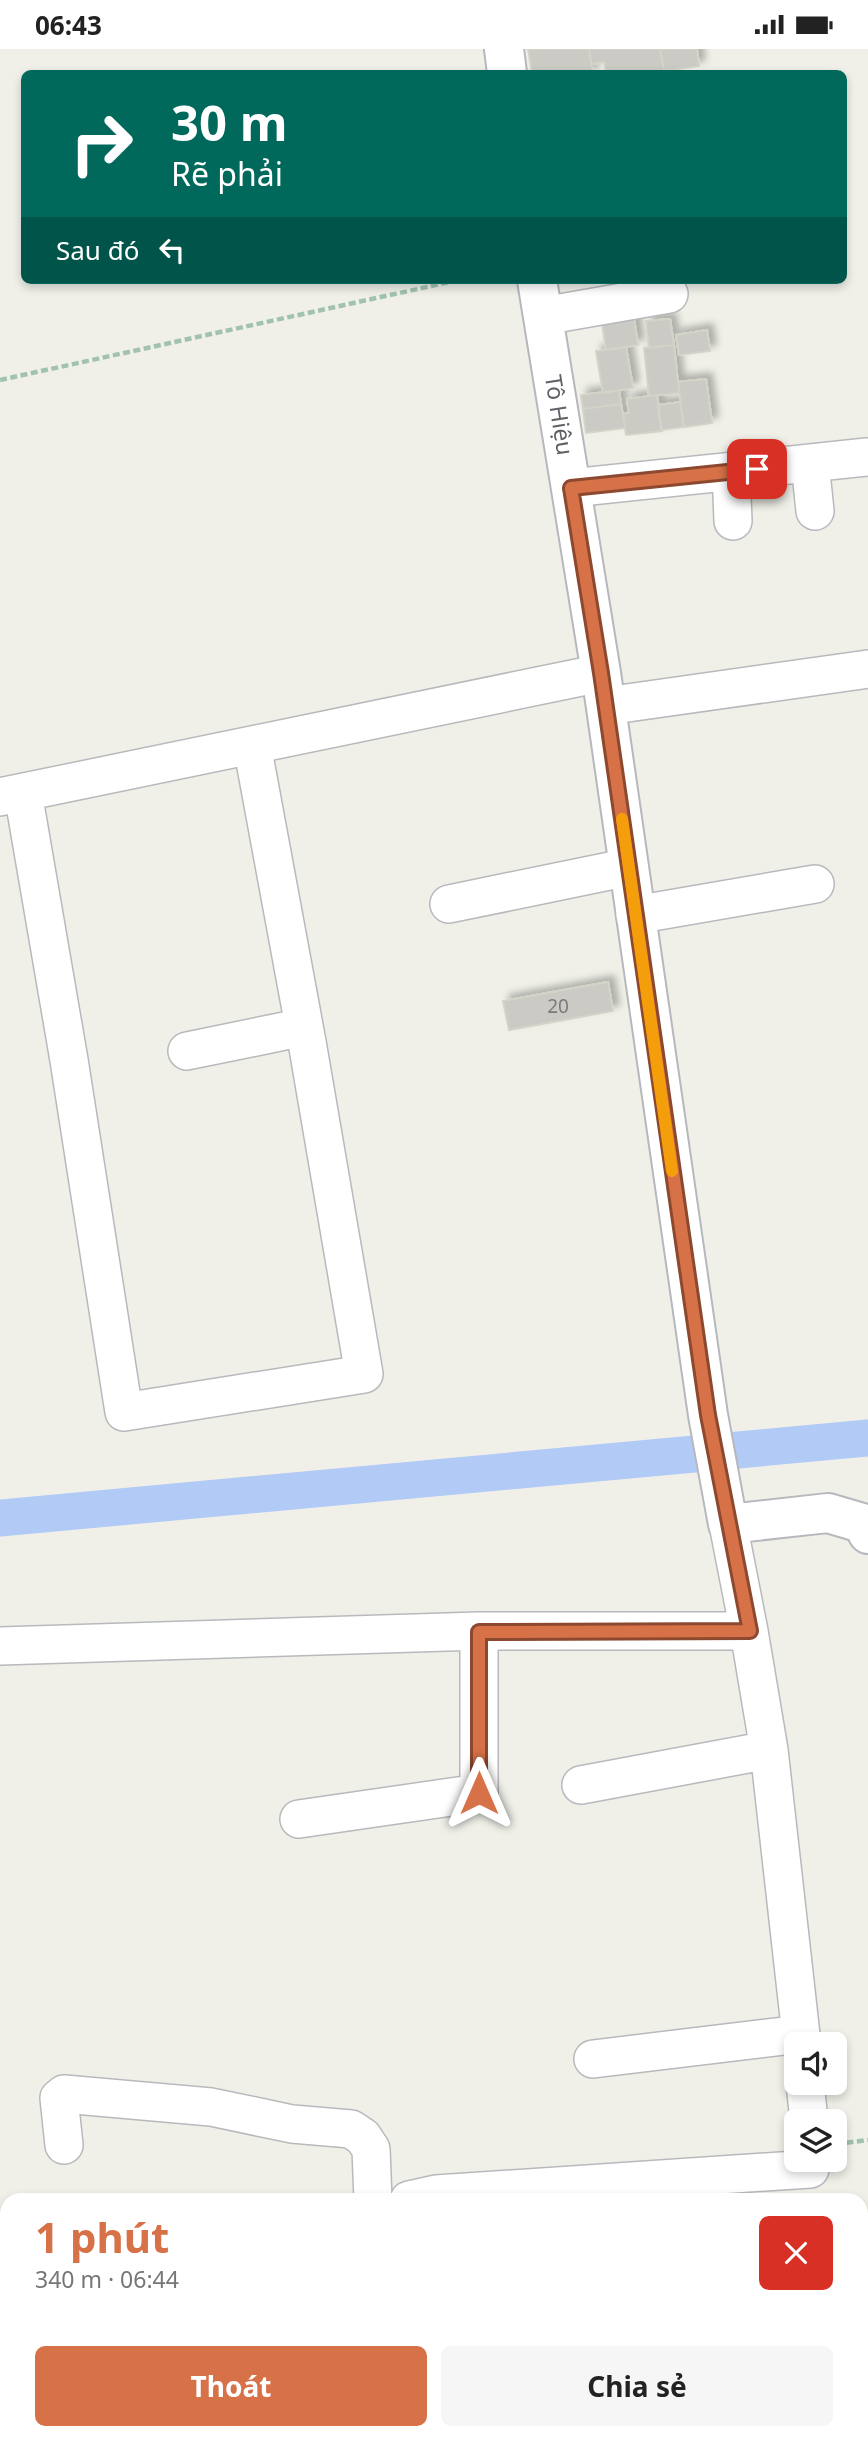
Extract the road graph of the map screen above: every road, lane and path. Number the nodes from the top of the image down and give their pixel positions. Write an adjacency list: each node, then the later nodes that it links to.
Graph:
1 (504, 49): 2 (main road)
2 (508, 70)
3 (440, 284): 6 (path)
4 (669, 294): 5 (street)
5 (540, 298): 10 (main road, Tô Hiệu)
6 (0, 380)
7 (867, 457): 8 (street)
8 (810, 463): 9 (street); 11 (street)
9 (731, 471): 10 (street); 12 (street)
10 (571, 488): 14 (main road, Tô Hiệu)
11 (815, 511)
12 (733, 521)
13 (868, 669): 14 (street)
14 (603, 690): 15 (street); 17 (main road, Tô Hiệu)
15 (252, 745): 16 (street); 21 (street)
16 (12, 795): 21 (street)
17 (629, 867): 19 (street); 20 (main road, Tô Hiệu)
18 (815, 884): 20 (street)
19 (449, 904)
20 (635, 915): 23 (main road, Tô Hiệu)
21 (304, 1027): 22 (street)
22 (187, 1051)
23 (725, 1510): 24 (main road); 25 (street)
24 (868, 1534)
25 (750, 1631): 26 (street); 28 (street)
26 (479, 1632): 27 (street); 30 (street)
27 (0, 1646)
28 (769, 1750): 29 (street); 31 (street)
29 (581, 1785)
30 (299, 1819)
31 (800, 2032)
32 (784, 2041): 33 (street)
33 (593, 2059)
34 (868, 2140): 36 (path)
35 (64, 2145): 38 (street)
36 (847, 2152)
37 (784, 2170): 39 (street)
38 (373, 2193)
39 (530, 2193)

